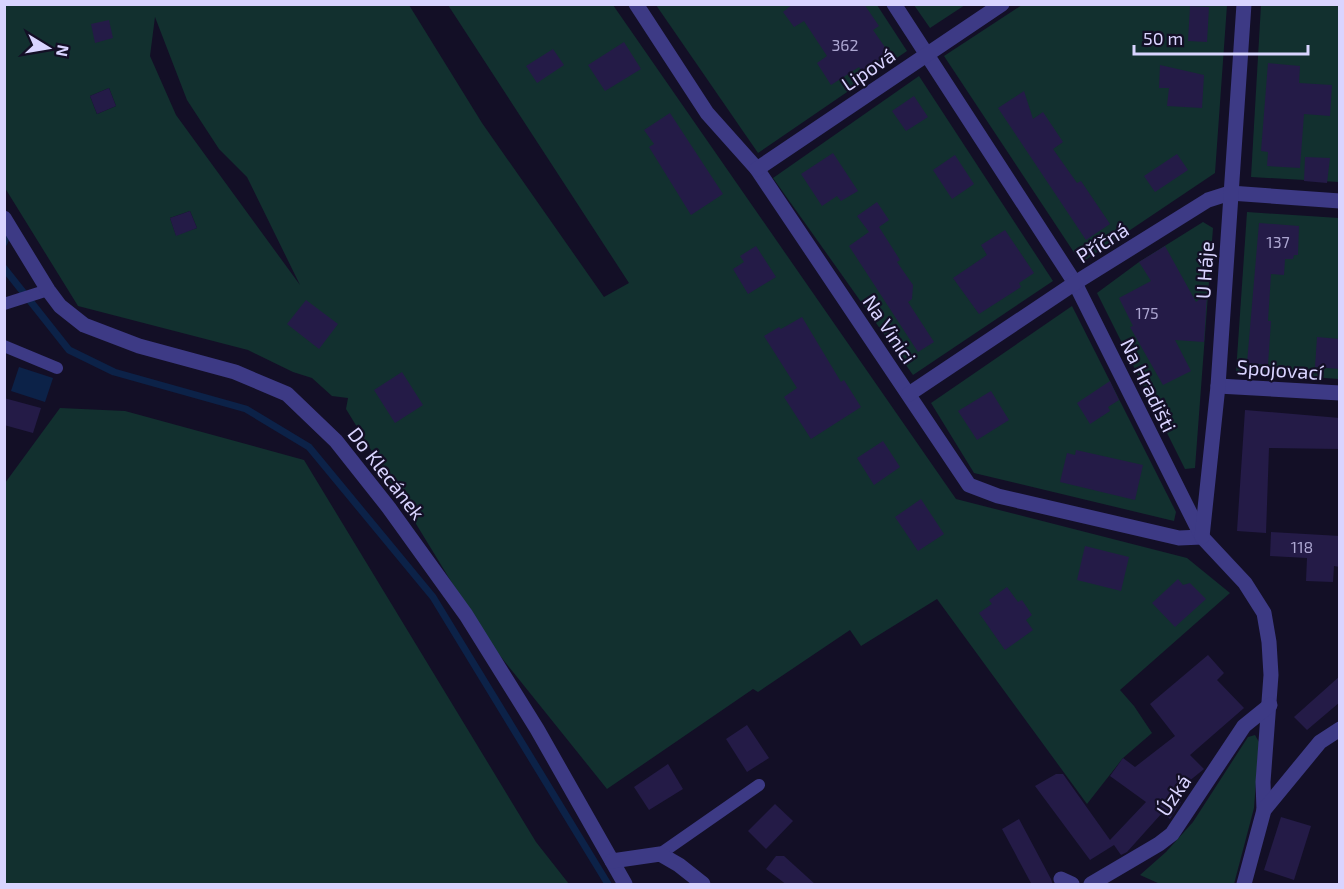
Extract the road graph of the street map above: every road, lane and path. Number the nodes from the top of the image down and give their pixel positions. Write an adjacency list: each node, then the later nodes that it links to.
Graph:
1 (636, 4): 6 (street, Na Vinici)
2 (894, 4): 5 (street, Na Hradišti)
3 (1002, 4): 5 (street, Lipová)
4 (1244, 4): 7 (street, U Háje)
5 (927, 55): 6 (street, Lipová); 10 (street, Na Hradišti)
6 (757, 169): 17 (street, Na Vinici)
7 (1230, 193): 8 (street, Příčná); 10 (street, Příčná); 15 (street, U Háje)
8 (1340, 201)
9 (4, 218): 11 (street, Do Klecánek)
10 (1075, 283): 17 (street, Příčná); 18 (street, Na Hradišti)
11 (48, 290): 12 (lane); 24 (street, Do Klecánek)
12 (7, 303)
13 (4, 346): 14 (lane)
14 (57, 368)
15 (1218, 386): 16 (street, Spojovací); 18 (street, U Háje)
16 (1340, 393)
17 (909, 394): 18 (street, Na Vinici)
18 (1202, 537): 19 (street, Na Hradišti)
19 (1270, 705): 22 (street, Na Hradišti); 27 (street, Úzká)
20 (1340, 729): 22 (street)
21 (759, 785): 23 (lane)
22 (1264, 810): 28 (street)
23 (660, 854): 24 (street); 26 (street)
24 (612, 861): 25 (street, Do Klecánek)
25 (625, 885)
26 (703, 885)
27 (1091, 885)
28 (1244, 885)

